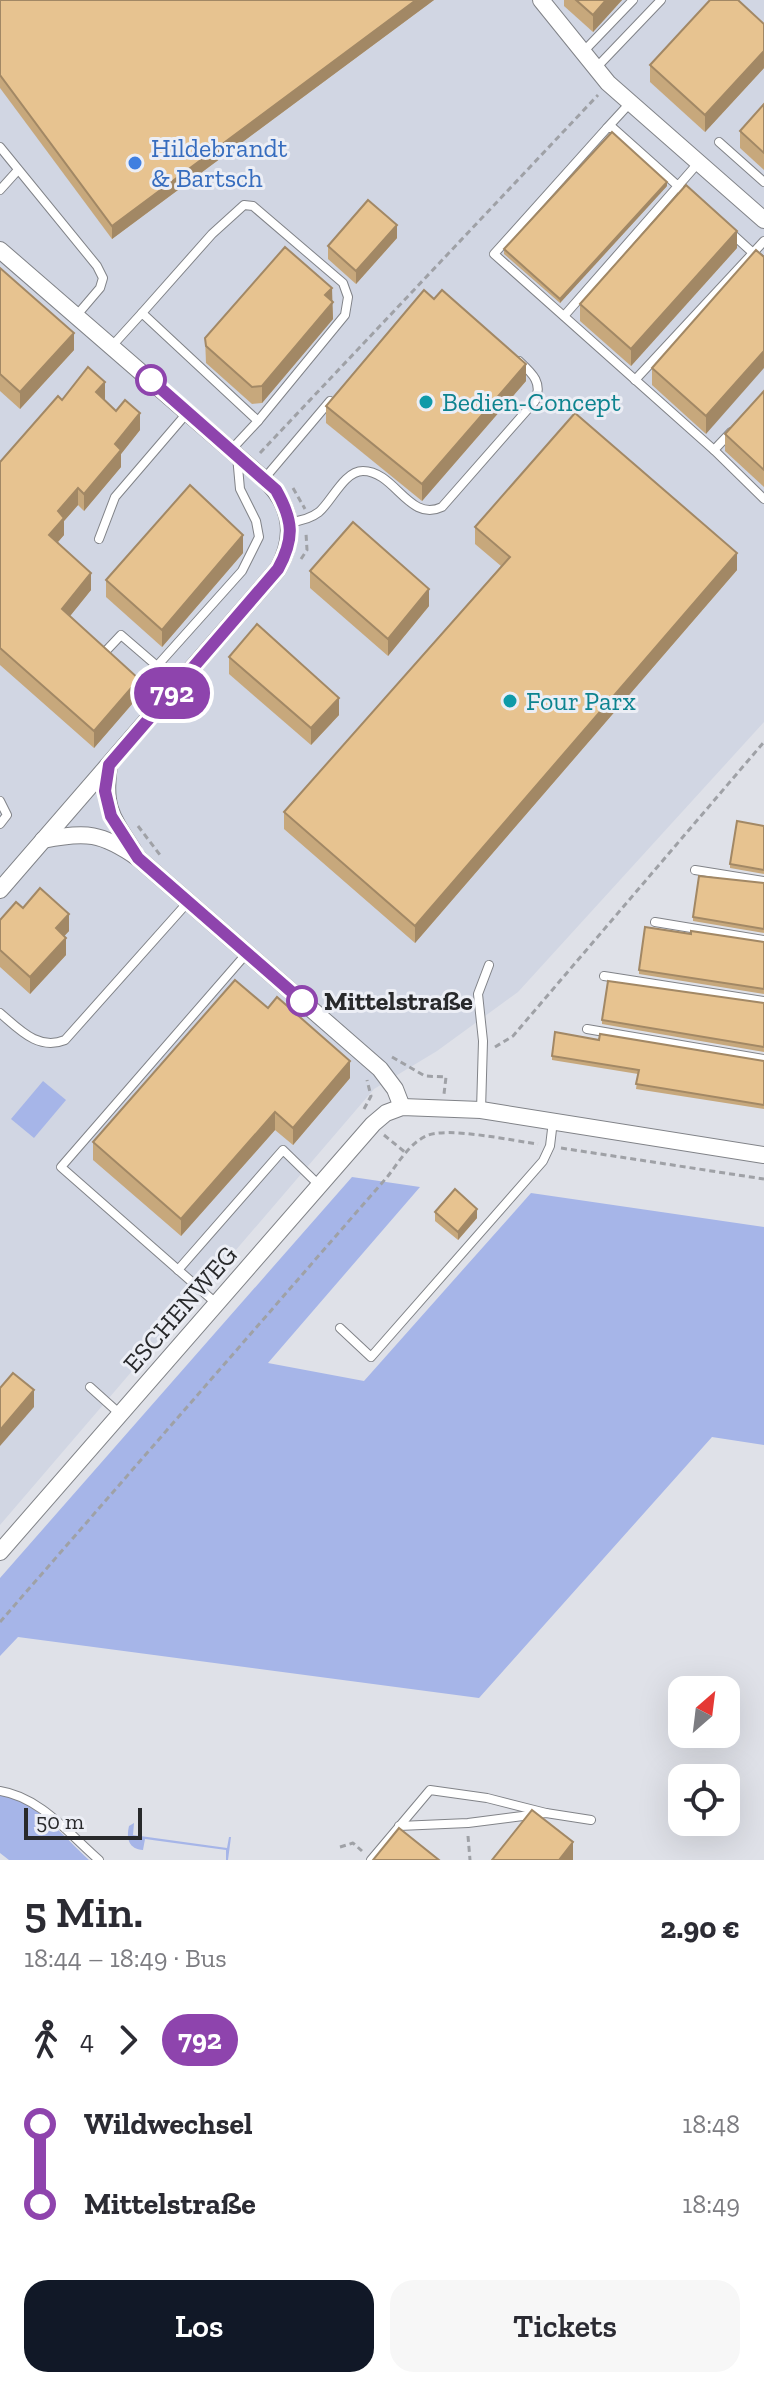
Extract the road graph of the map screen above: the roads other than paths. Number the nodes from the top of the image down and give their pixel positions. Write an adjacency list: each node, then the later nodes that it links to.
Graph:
1 (541, 0): 4 (street)
2 (633, 0): 4 (lane)
3 (661, 0): 5 (lane)
4 (583, 52): 5 (street)
5 (596, 68): 6 (street)
6 (630, 103): 7 (lane); 10 (street)
7 (607, 128): 13 (lane); 24 (lane)
8 (719, 142): 12 (lane)
9 (0, 147): 11 (lane)
10 (699, 162): 13 (lane); 16 (street)
11 (18, 170): 14 (lane); 23 (lane)
12 (764, 182)
13 (678, 186): 15 (lane); 24 (lane)
14 (0, 190)
15 (688, 196)
16 (764, 220)
17 (721, 224): 20 (lane)
18 (764, 241): 20 (lane)
19 (0, 250): 23 (street)
20 (753, 253): 21 (lane); 27 (lane)
21 (764, 262)
22 (142, 313): 25 (lane); 30 (lane); 30 (lane)
23 (77, 315): 25 (street)
24 (564, 316): 27 (lane)
25 (112, 346): 29 (street)
26 (516, 358): 36 (lane)
27 (635, 380): 33 (lane)
28 (334, 396): 34 (lane)
29 (188, 412): 32 (street); 37 (lane)
30 (258, 421): 32 (lane)
31 (734, 428): 33 (lane)
32 (237, 448): 34 (street); 39 (lane)
33 (714, 450): 35 (lane)
34 (270, 474): 36 (street)
35 (764, 499)
36 (298, 521): 42 (street)
37 (99, 539)
38 (113, 662): 39 (lane)
39 (157, 666): 41 (lane)
40 (122, 670): 41 (lane)
41 (139, 687): 42 (lane)
42 (160, 707): 43 (street)
43 (109, 765): 46 (street); 47 (street)
44 (0, 801): 45 (lane)
45 (0, 824)
46 (43, 840): 47 (street); 50 (street)
47 (138, 858): 51 (street)
48 (695, 870): 49 (lane)
49 (764, 881)
50 (0, 890)
51 (189, 902): 54 (street); 58 (lane)
52 (655, 922): 53 (lane)
53 (764, 940)
54 (247, 953): 61 (street); 66 (lane)
55 (489, 965): 62 (lane)
56 (604, 976): 57 (lane)
57 (764, 1001)
58 (0, 1013)
59 (587, 1029): 60 (lane)
60 (764, 1059)
61 (402, 1107): 62 (street); 65 (street, ESCHENWEG)
62 (481, 1110): 63 (street)
63 (553, 1121): 64 (street); 68 (lane)
64 (764, 1155)
65 (320, 1186): 66 (lane); 67 (street, ESCHENWEG)
66 (178, 1270): 67 (lane)
67 (217, 1304): 70 (street, ESCHENWEG)
68 (340, 1328)
69 (90, 1387): 70 (lane)
70 (120, 1414): 71 (street, ESCHENWEG)
71 (0, 1552)
72 (0, 1791): 76 (lane)
73 (546, 1813): 74 (lane); 75 (lane); 75 (lane)
74 (591, 1820)
75 (399, 1826): 77 (lane)
76 (99, 1860)
77 (371, 1860)

